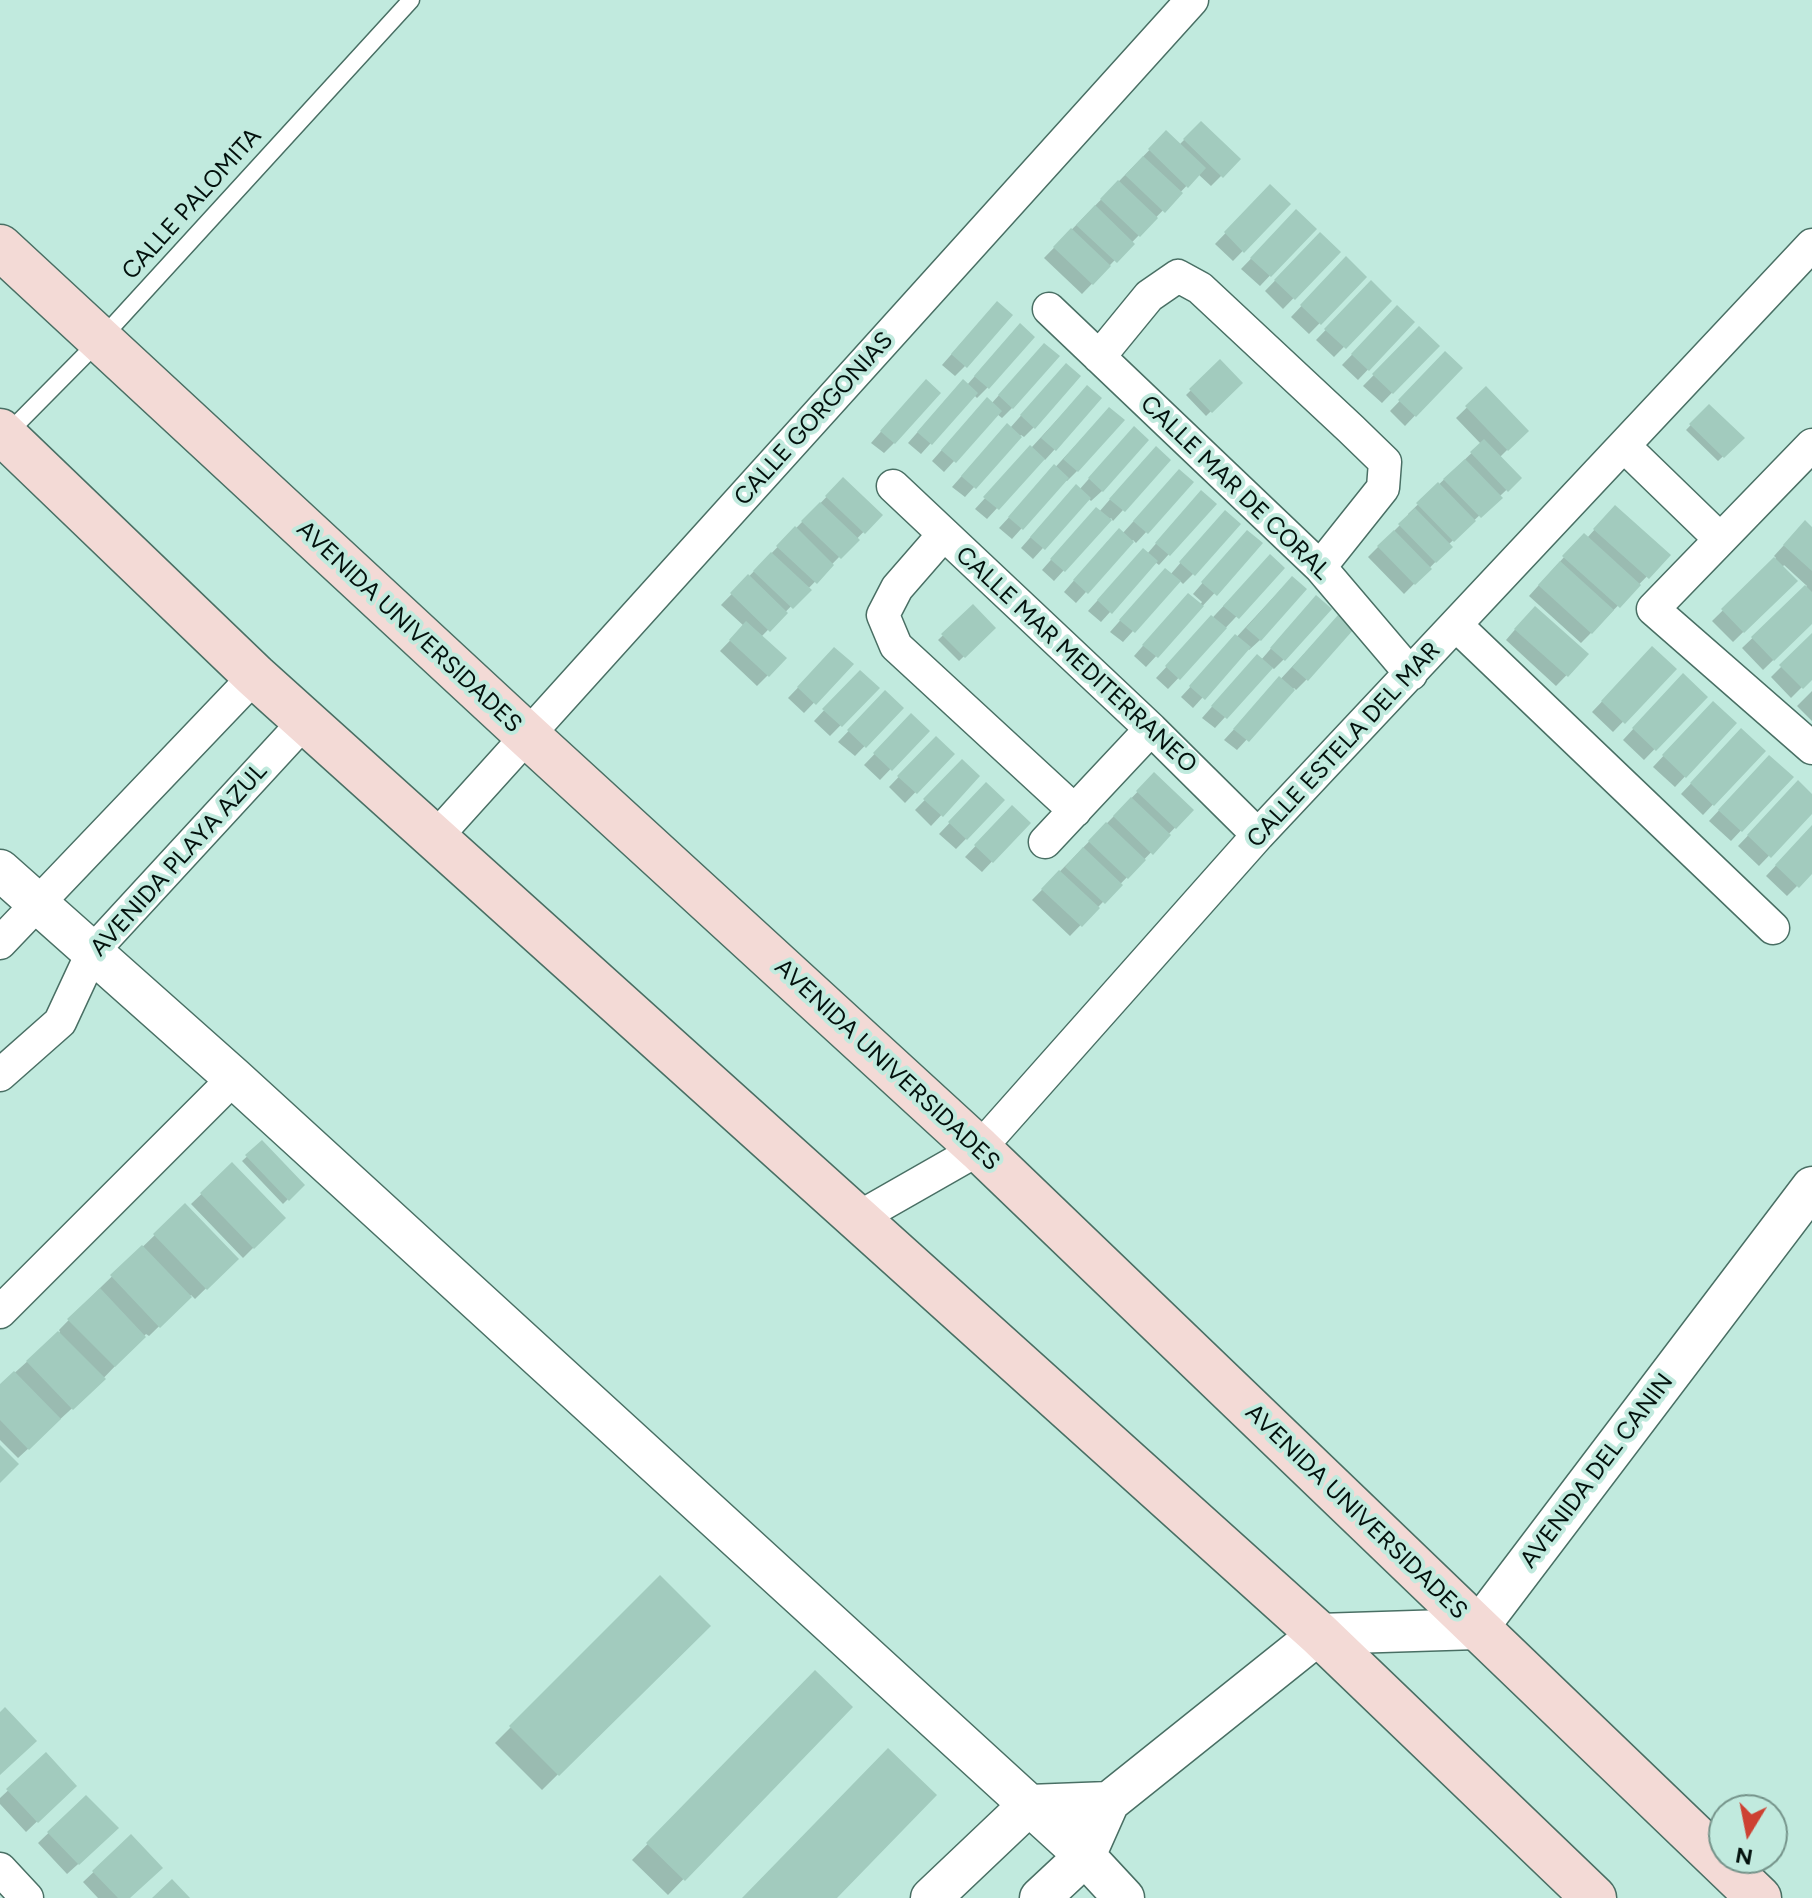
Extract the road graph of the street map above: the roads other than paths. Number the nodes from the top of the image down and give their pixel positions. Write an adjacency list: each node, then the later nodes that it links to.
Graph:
1 (411, 0): 6 (lane, CALLE PALOMITA)
2 (1192, 0): 20 (street, CALLE GORGONIAS)
3 (1812, 245): 10 (street, CALLE ESTELA DEL MAR)
4 (0, 247): 6 (main road, AVENIDA UNIVERSIDADES)
5 (1049, 309): 7 (street, CALLE MAR DE CORAL)
6 (100, 340): 8 (lane, CALLE PALOMITA); 20 (main road, AVENIDA UNIVERSIDADES)
7 (1099, 357): 14 (street, CALLE MAR DE CORAL); 14 (street)
8 (3, 434): 17 (main road)
9 (1812, 445): 13 (street)
10 (1624, 446): 13 (street); 15 (street, CALLE ESTELA DEL MAR)
11 (893, 486): 12 (street, CALLE MAR MEDITERRANEO)
12 (944, 534): 19 (street, CALLE MAR MEDITERRANEO); 22 (street)
13 (1720, 539): 21 (street)
14 (1320, 567): 16 (street, CALLE MAR DE CORAL)
15 (1457, 626): 16 (street, CALLE ESTELA DEL MAR); 28 (street)
16 (1411, 674): 23 (street, CALLE ESTELA DEL MAR)
17 (255, 676): 18 (main road); 27 (street)
18 (305, 721): 24 (main road); 30 (street, AVENIDA PLAYA AZUL)
19 (1151, 729): 22 (street); 23 (street, CALLE MAR MEDITERRANEO)
20 (528, 736): 24 (street, CALLE GORGONIAS); 33 (main road, AVENIDA UNIVERSIDADES)
21 (1812, 748)
22 (1075, 811): 25 (street)
23 (1258, 835): 33 (street, CALLE ESTELA DEL MAR)
24 (435, 838): 35 (main road)
25 (1045, 842)
26 (0, 870): 27 (street)
27 (38, 905): 29 (street); 30 (street)
28 (1773, 928)
29 (0, 943)
30 (93, 951): 31 (street, AVENIDA PLAYA AZUL); 32 (street)
31 (0, 1075)
32 (234, 1078): 36 (street); 40 (street)
33 (979, 1149): 35 (street, CALLE ESTELA DEL MAR); 37 (main road, AVENIDA UNIVERSIDADES)
34 (1812, 1187): 37 (street, AVENIDA DEL CANIN)
35 (858, 1218): 38 (main road)
36 (0, 1312)
37 (1477, 1629): 38 (street); 48 (main road, AVENIDA UNIVERSIDADES)
38 (1319, 1634): 39 (street); 47 (main road)
39 (1109, 1802): 40 (street); 41 (street)
40 (1029, 1805): 41 (street); 44 (street)
41 (1085, 1856): 45 (street); 46 (street)
42 (0, 1869): 43 (street)
43 (27, 1898)
44 (931, 1898)
45 (1040, 1898)
46 (1124, 1898)
47 (1594, 1898)
48 (1759, 1898)

